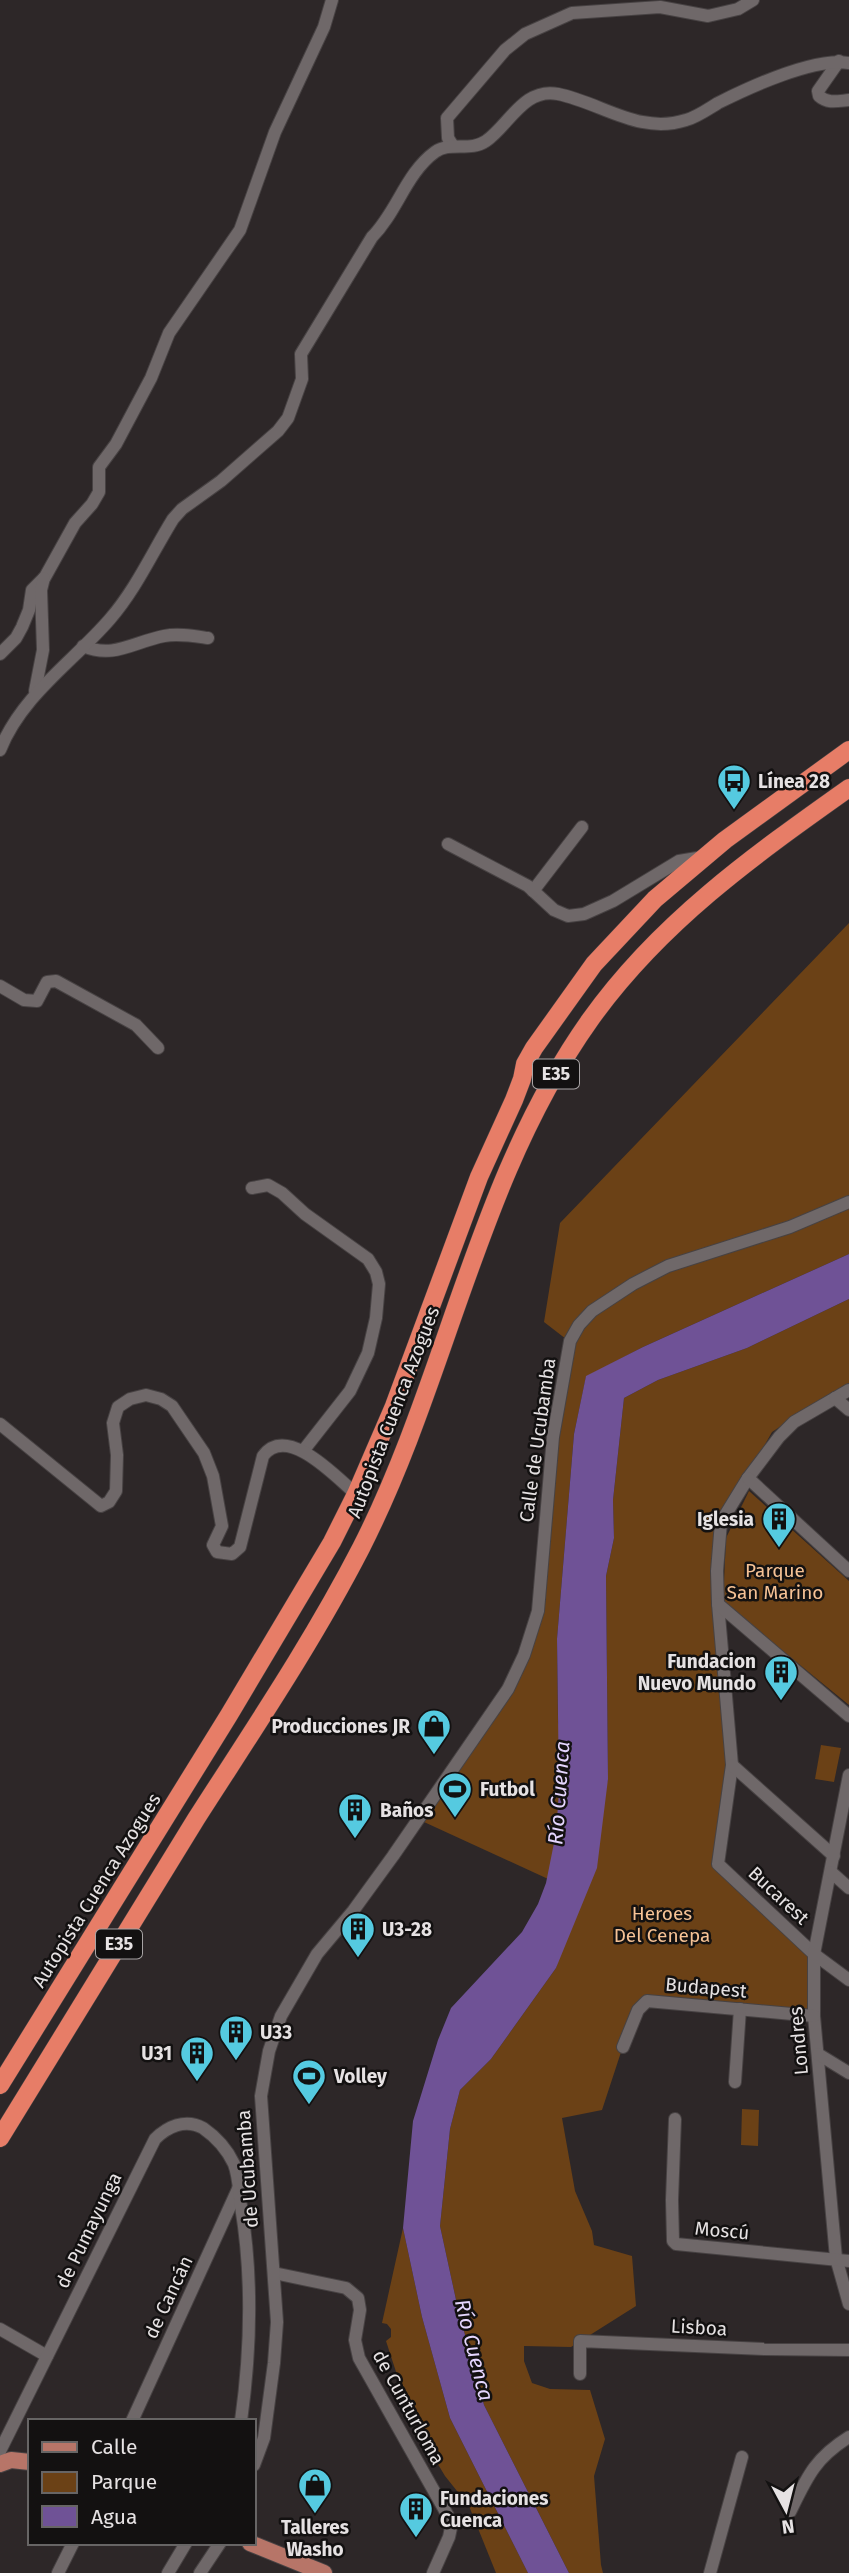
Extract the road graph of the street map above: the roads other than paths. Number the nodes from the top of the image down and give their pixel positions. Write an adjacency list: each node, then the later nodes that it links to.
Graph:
1 (332, 0): 6 (street)
2 (753, 0): 5 (street)
3 (844, 62): 4 (street); 5 (street)
4 (849, 100)
5 (453, 146): 8 (street)
6 (44, 577): 9 (street); 10 (street)
7 (208, 638): 8 (street)
8 (82, 646): 10 (street)
9 (0, 654)
10 (33, 698): 11 (street)
11 (0, 750)
12 (849, 750): 16 (highway, Autopista Cuenca Azogues / E35)
13 (849, 788): 49 (highway, Autopista Cuenca Azogues / E35)
14 (582, 827): 17 (street)
15 (448, 844): 17 (street)
16 (704, 857): 17 (street); 28 (highway, Autopista Cuenca Azogues / E35)
17 (533, 891)
18 (0, 986): 19 (street)
19 (158, 1048)
20 (252, 1188): 26 (street)
21 (849, 1202): 31 (street, Calle de Ucubamba)
22 (849, 1390): 23 (street)
23 (835, 1398): 24 (street); 27 (street)
24 (849, 1410)
25 (0, 1424): 26 (street)
26 (303, 1451): 28 (street)
27 (748, 1478): 29 (street); 30 (street)
28 (356, 1494): 47 (highway, Autopista Cuenca Azogues / E35)
29 (849, 1571)
30 (718, 1604): 32 (street); 33 (street)
31 (508, 1689): 52 (street, de Ucubamba)
32 (849, 1716)
33 (732, 1765): 36 (street); 39 (street, Bucarest)
34 (849, 1775): 35 (street, Londres)
35 (846, 1802): 36 (street, Londres)
36 (834, 1856): 37 (street, Londres)
37 (831, 1872): 38 (street); 39 (street, Londres)
38 (849, 1888)
39 (814, 1954): 40 (street, Bucarest); 42 (street, Londres)
40 (849, 1980)
41 (740, 2010): 42 (street, Budapest); 43 (street, Budapest); 46 (street)
42 (814, 2016): 44 (street, Londres)
43 (623, 2046)
44 (818, 2054): 45 (street); 51 (street, Londres)
45 (849, 2073)
46 (735, 2082)
47 (0, 2085)
48 (675, 2119): 51 (street, Moscú)
49 (0, 2138)
50 (239, 2188): 56 (street, de Pumayunga); 58 (street, de Cancán); 59 (street)
51 (843, 2260): 53 (street, Londres)
52 (274, 2273): 63 (street, de Ucubamba); 75 (street, de Cunturloma)
53 (849, 2304)
54 (0, 2329): 56 (street)
55 (849, 2350): 57 (street, Lisboa)
56 (47, 2356): 61 (street, de Pumayunga)
57 (580, 2374)
58 (133, 2419)
59 (241, 2419)
60 (849, 2437): 66 (street)
61 (0, 2451)
62 (742, 2457): 76 (street)
63 (256, 2460)
64 (28, 2462): 65 (main road)
65 (0, 2465)
66 (790, 2512)
67 (72, 2545): 71 (street)
68 (185, 2545): 72 (street)
69 (219, 2545): 73 (street)
70 (255, 2545): 74 (main road)
71 (58, 2573)
72 (168, 2573)
73 (200, 2573)
74 (324, 2573)
75 (433, 2573)
76 (710, 2573)

